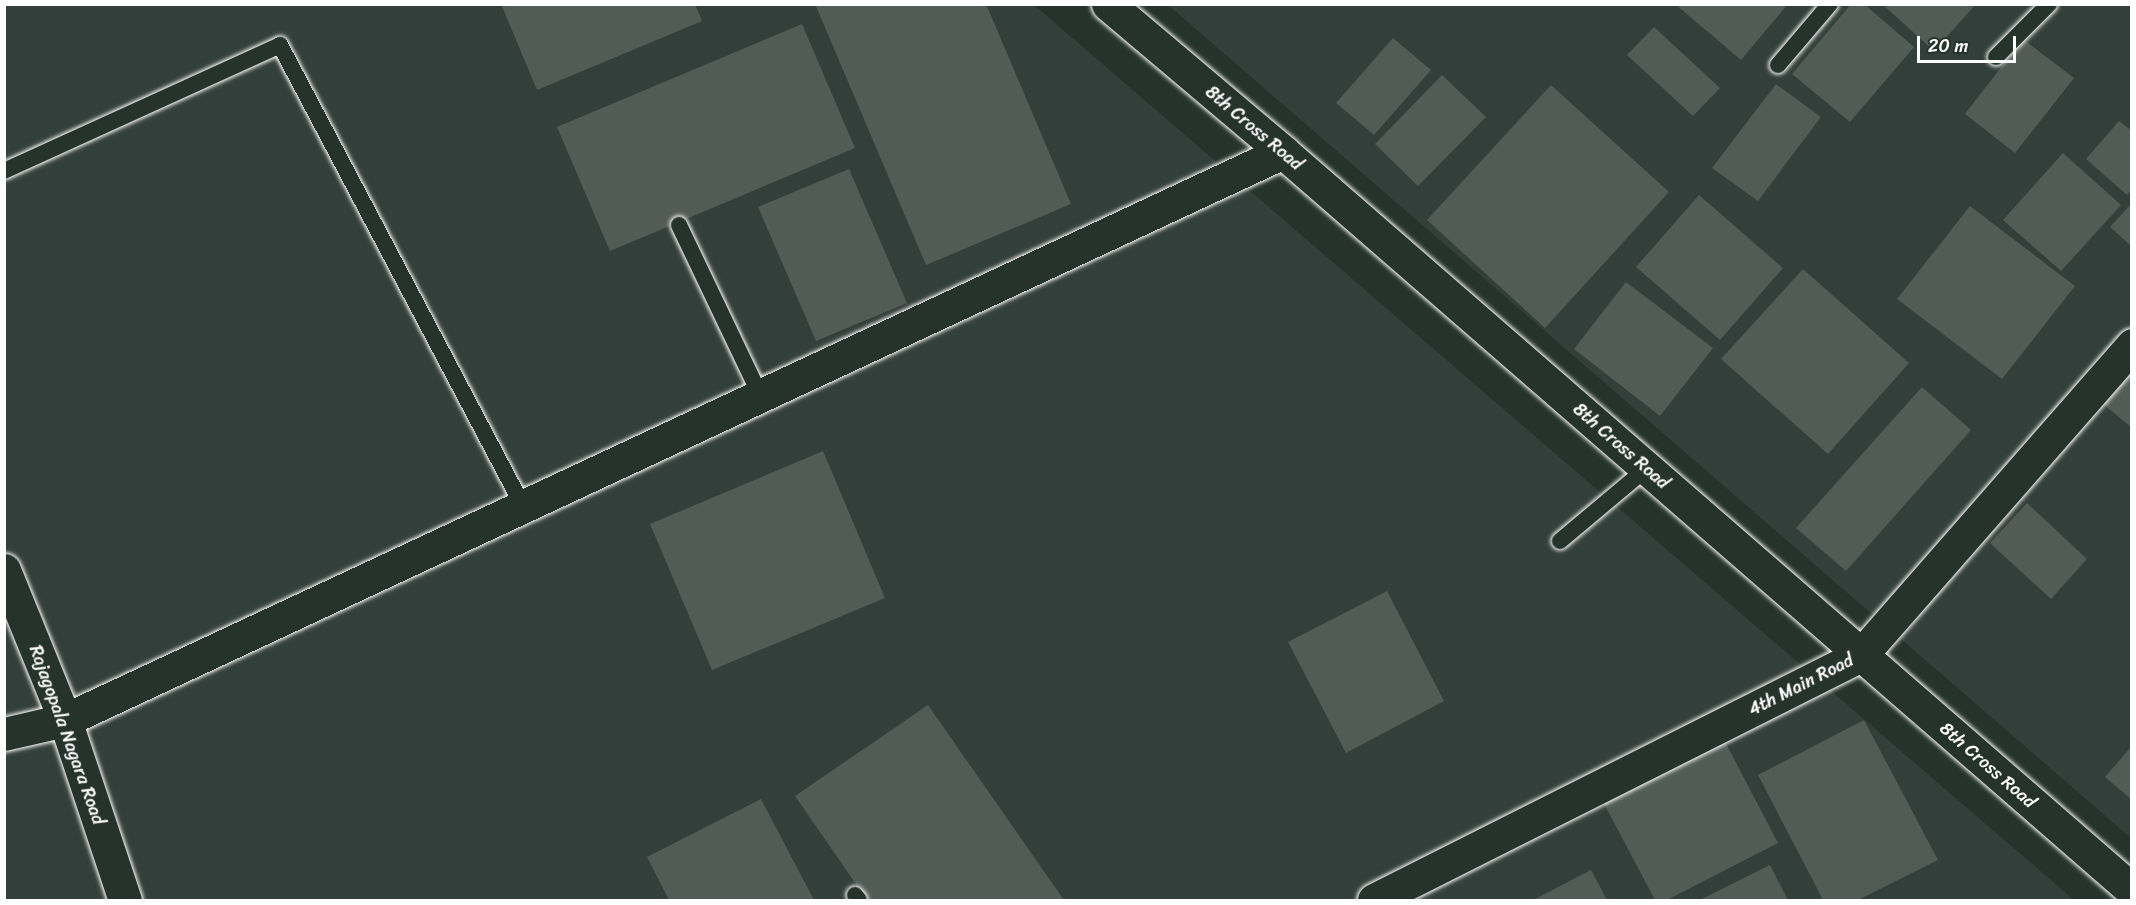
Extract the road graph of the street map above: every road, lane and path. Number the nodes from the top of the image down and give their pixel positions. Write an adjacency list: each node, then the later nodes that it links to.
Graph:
1 (1108, 4): 6 (street, 8th Cross Road)
2 (1830, 4): 5 (lane)
3 (2049, 4): 4 (lane)
4 (1996, 57)
5 (1778, 65)
6 (1283, 152): 10 (street); 11 (street, 8th Cross Road)
7 (4, 171): 12 (lane)
8 (679, 225): 10 (lane)
9 (2132, 345): 15 (street, 4th Main Road)
10 (760, 395): 12 (street)
11 (1647, 468): 13 (lane); 15 (street, 8th Cross Road)
12 (523, 506): 16 (street)
13 (1560, 541)
14 (4, 570): 16 (street, Rajagopala Nagara Road)
15 (1861, 655): 18 (street, 8th Cross Road); 20 (street, 4th Main Road)
16 (65, 720): 17 (street); 19 (street, Rajagopala Nagara Road)
17 (4, 734)
18 (2132, 890)
19 (125, 900)
20 (1374, 900)

